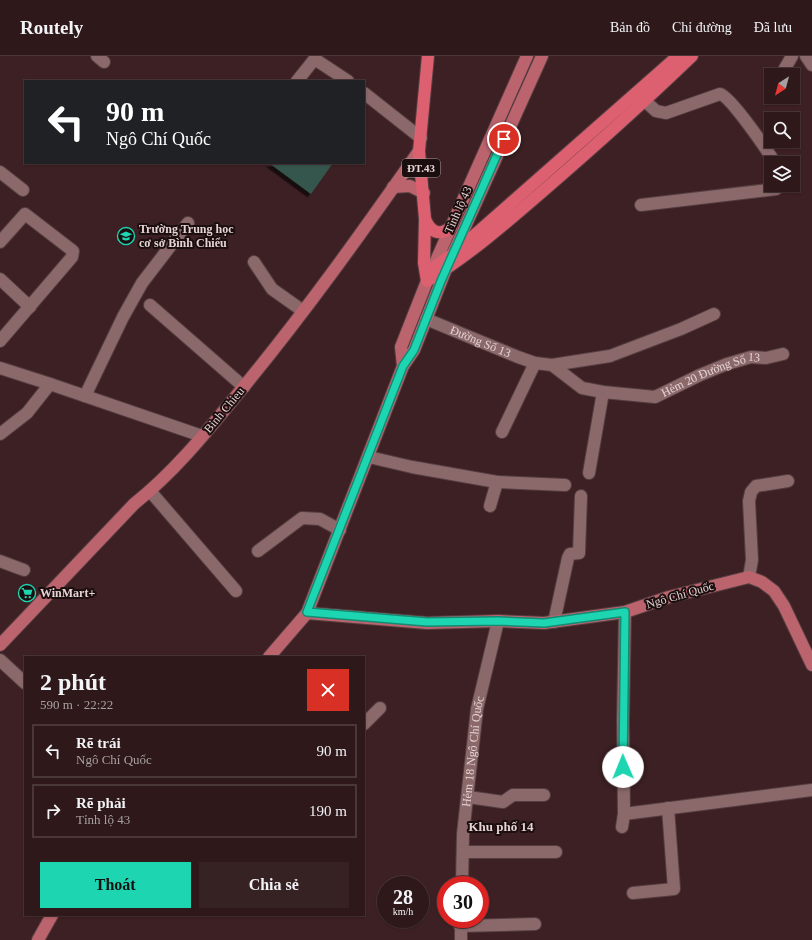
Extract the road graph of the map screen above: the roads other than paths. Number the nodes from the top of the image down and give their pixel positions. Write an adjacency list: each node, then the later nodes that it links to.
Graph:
1 (428, 56): 14 (highway, ĐT.43)
2 (527, 56): 25 (main road, Tỉnh lộ 43)
3 (542, 56): 27 (main road, Tỉnh lộ 43)
4 (678, 56): 27 (highway)
5 (692, 56): 13 (highway)
6 (792, 56): 9 (street)
7 (806, 56): 8 (street)
8 (812, 65)
9 (785, 68)
10 (298, 80): 11 (street)
11 (346, 80)
12 (365, 94): 14 (street)
13 (645, 101): 16 (street); 30 (highway)
14 (421, 138): 15 (highway, ĐT.43)
15 (419, 151): 18 (main road, Binh Chieu); 21 (highway, ĐT.43)
16 (770, 156)
17 (0, 172): 19 (street)
18 (393, 187): 21 (main road); 35 (main road, Binh Chieu)
19 (23, 190)
20 (764, 190): 22 (street)
21 (424, 193): 23 (highway, ĐT.43)
22 (641, 205)
23 (425, 219): 25 (highway); 32 (highway, ĐT.43)
24 (188, 223): 47 (street)
25 (451, 227): 29 (main road, Tỉnh lộ 43)
26 (0, 242): 34 (street)
27 (452, 255): 29 (highway); 30 (main road, Tỉnh lộ 43)
28 (254, 262): 35 (street)
29 (433, 268): 32 (main road, Tỉnh lộ 43)
30 (446, 269): 32 (highway); 37 (main road, Tỉnh lộ 43)
31 (0, 279): 34 (street)
32 (427, 281): 42 (main road, Tỉnh lộ 43)
33 (150, 304): 45 (street)
34 (30, 307): 38 (street)
35 (303, 310): 45 (main road, Binh Chieu)
36 (714, 314): 41 (street, Đường Số 13)
37 (426, 320): 40 (street, Đường Số 13); 42 (main road, Tỉnh lộ 43)
38 (0, 341)
39 (783, 354): 46 (street, Hẻm 20 Đường Số 13)
40 (535, 363): 41 (street, Đường Số 13); 48 (street)
41 (552, 365): 46 (street, Hẻm 20 Đường Số 13)
42 (403, 366): 51 (main road, Tỉnh lộ 43)
43 (0, 368): 44 (street)
44 (50, 384): 47 (street); 49 (street)
45 (244, 386): 50 (main road, Binh Chieu)
46 (603, 392): 52 (street)
47 (85, 396): 50 (street)
48 (502, 432)
49 (0, 434)
50 (202, 436): 56 (main road, Binh Chieu)
51 (369, 457): 54 (street); 59 (main road, Tỉnh lộ 43)
52 (589, 473)
53 (788, 481): 63 (street)
54 (497, 482): 55 (street); 58 (street)
55 (564, 484)
56 (150, 491): 64 (street); 69 (main road, Binh Chieu)
57 (581, 496): 68 (street)
58 (490, 506)
59 (340, 530): 60 (street); 65 (main road, Tỉnh lộ 43)
60 (258, 551)
61 (0, 561): 62 (street)
62 (24, 570)
63 (749, 577): 66 (main road, Ngô Chí Quốc); 72 (main road)
64 (236, 591)
65 (307, 612): 67 (main road, Ngô Chí Quốc); 70 (main road, Tỉnh lộ 43)
66 (625, 612): 68 (main road, Ngô Chí Quốc); 80 (street)
67 (498, 621): 68 (main road, Ngô Chí Quốc); 78 (street, Hẻm 18 Ngô Chí Quốc)
68 (554, 622)
69 (0, 645)
70 (270, 656)
71 (0, 660): 73 (street)
72 (812, 665)
73 (24, 682)
74 (380, 708): 75 (street)
75 (365, 723)
76 (812, 790): 79 (street)
77 (544, 795): 78 (street)
78 (468, 797): 82 (street, Hẻm 18 Ngô Chí Quốc)
79 (668, 808): 80 (street); 85 (street)
80 (624, 814): 81 (street)
81 (622, 828)
82 (464, 852): 83 (street); 84 (street, Hẻm 18 Ngô Chí Quốc)
83 (556, 852)
84 (463, 876)
85 (633, 893)
86 (51, 916): 90 (main road)
87 (489, 923): 88 (street)
88 (535, 924)
89 (461, 928): 91 (street)
90 (38, 940)
91 (461, 940)

